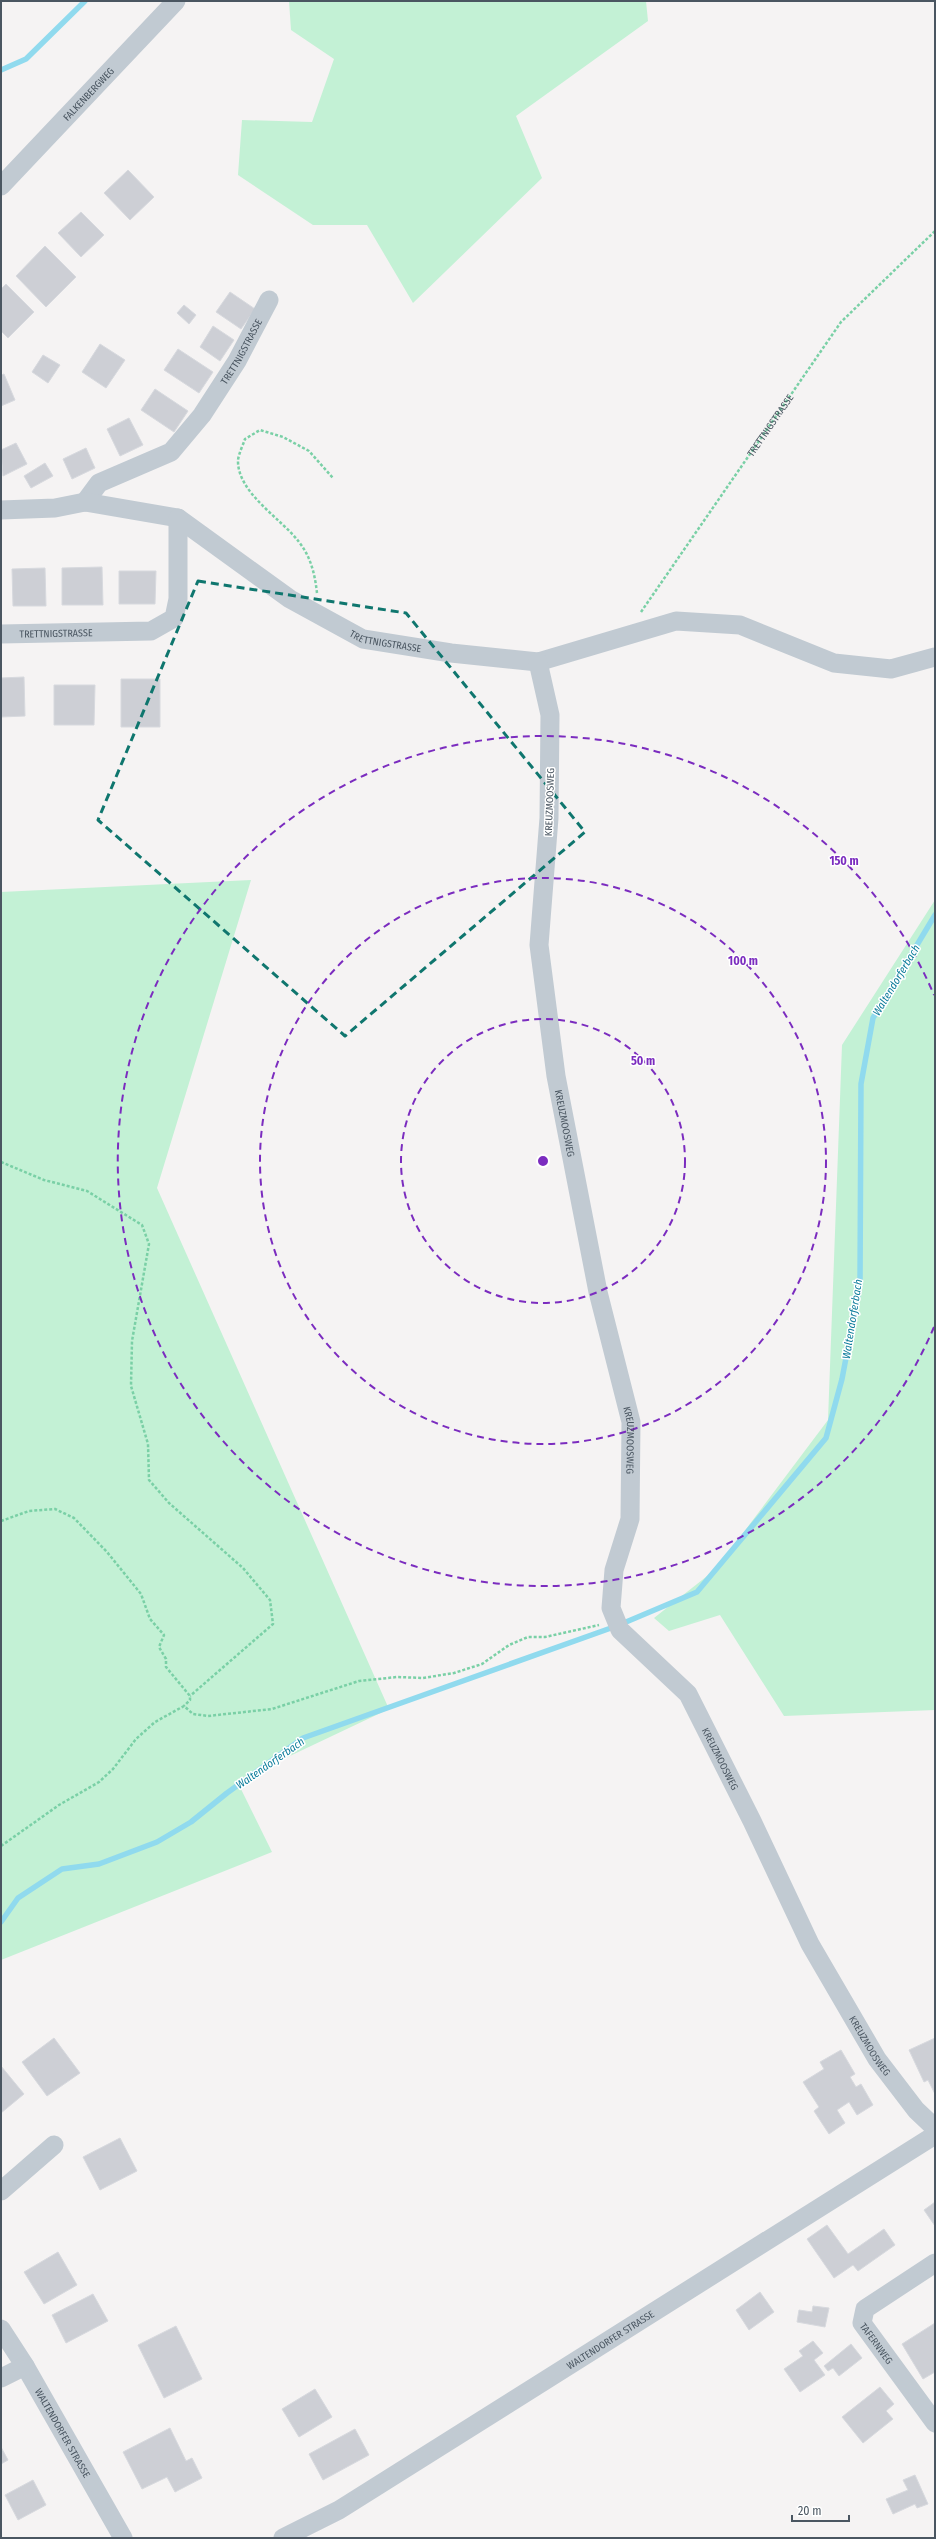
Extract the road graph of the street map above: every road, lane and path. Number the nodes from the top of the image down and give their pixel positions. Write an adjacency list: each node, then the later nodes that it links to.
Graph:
1 (176, 1): 2 (street, FALKENBERGWEG)
2 (1, 186)
3 (935, 231): 11 (path, TRETTNIGSTRASSE)
4 (268, 300): 6 (street, TRETTNIGSTRASSE)
5 (333, 478): 9 (path)
6 (85, 502): 7 (street, TRETTNIGSTRASSE); 8 (street, TRETTNIGSTRASSE)
7 (1, 510)
8 (178, 518): 9 (street, TRETTNIGSTRASSE); 10 (street, TRETTNIGSTRASSE)
9 (320, 616): 13 (street, TRETTNIGSTRASSE)
10 (1, 634)
11 (624, 637): 12 (street, TRETTNIGSTRASSE); 13 (street, TRETTNIGSTRASSE)
12 (935, 657)
13 (538, 662): 16 (street, KREUZMOOSWEG)
14 (1, 1162): 17 (path)
15 (1, 1521): 17 (path)
16 (611, 1608): 18 (path); 20 (street, KREUZMOOSWEG)
17 (190, 1696): 18 (path)
18 (184, 1706): 19 (path)
19 (1, 1846)
20 (935, 2128)
21 (935, 2135): 30 (street, WALTENDORFER STRASSE)
22 (54, 2145): 23 (street)
23 (1, 2191)
24 (935, 2264): 28 (street, TAFERNWEG)
25 (1, 2329): 26 (street, WALTENDORFER STRASSE)
26 (25, 2366): 27 (street); 29 (street, WALTENDORFER STRASSE)
27 (1, 2378)
28 (935, 2423)
29 (123, 2538)
30 (283, 2538)

